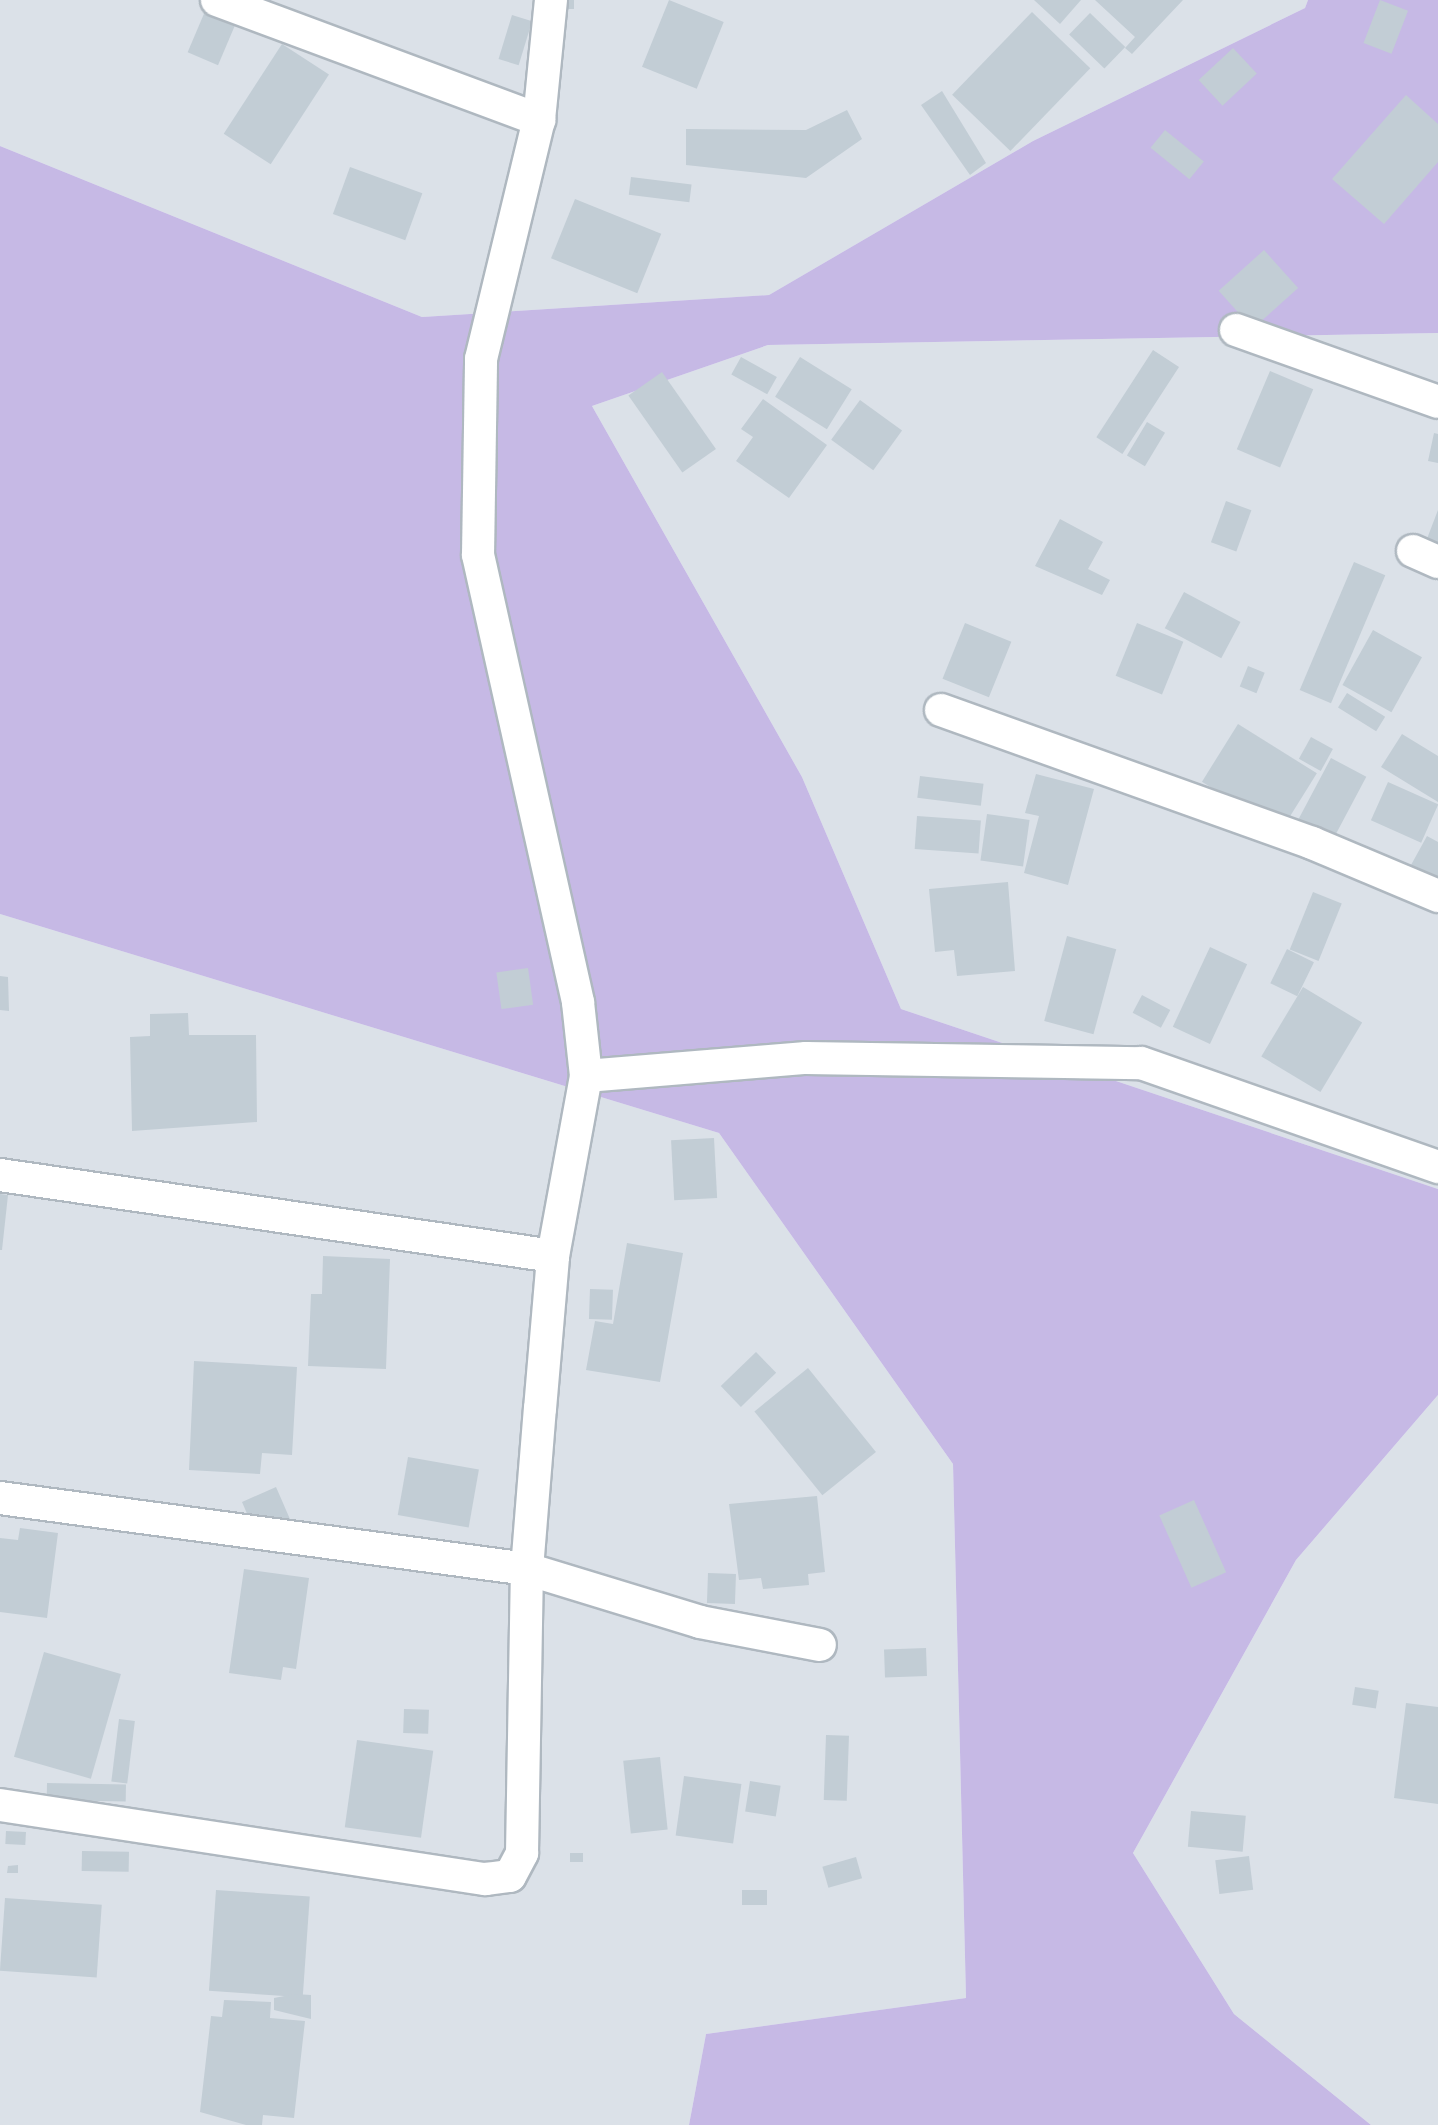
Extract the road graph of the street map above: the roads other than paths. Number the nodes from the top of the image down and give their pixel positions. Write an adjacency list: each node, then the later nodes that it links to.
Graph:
1 (217, 0): 3 (street)
2 (551, 0): 3 (street)
3 (539, 120): 8 (street)
4 (1236, 330): 5 (street)
5 (1438, 402)
6 (941, 710): 7 (street)
7 (1438, 896)
8 (586, 1076): 9 (street); 11 (street)
9 (1438, 1167)
10 (0, 1175): 11 (street)
11 (553, 1256): 13 (street)
12 (0, 1498): 13 (street)
13 (527, 1569): 14 (street); 15 (street)
14 (820, 1645)
15 (0, 1805)

